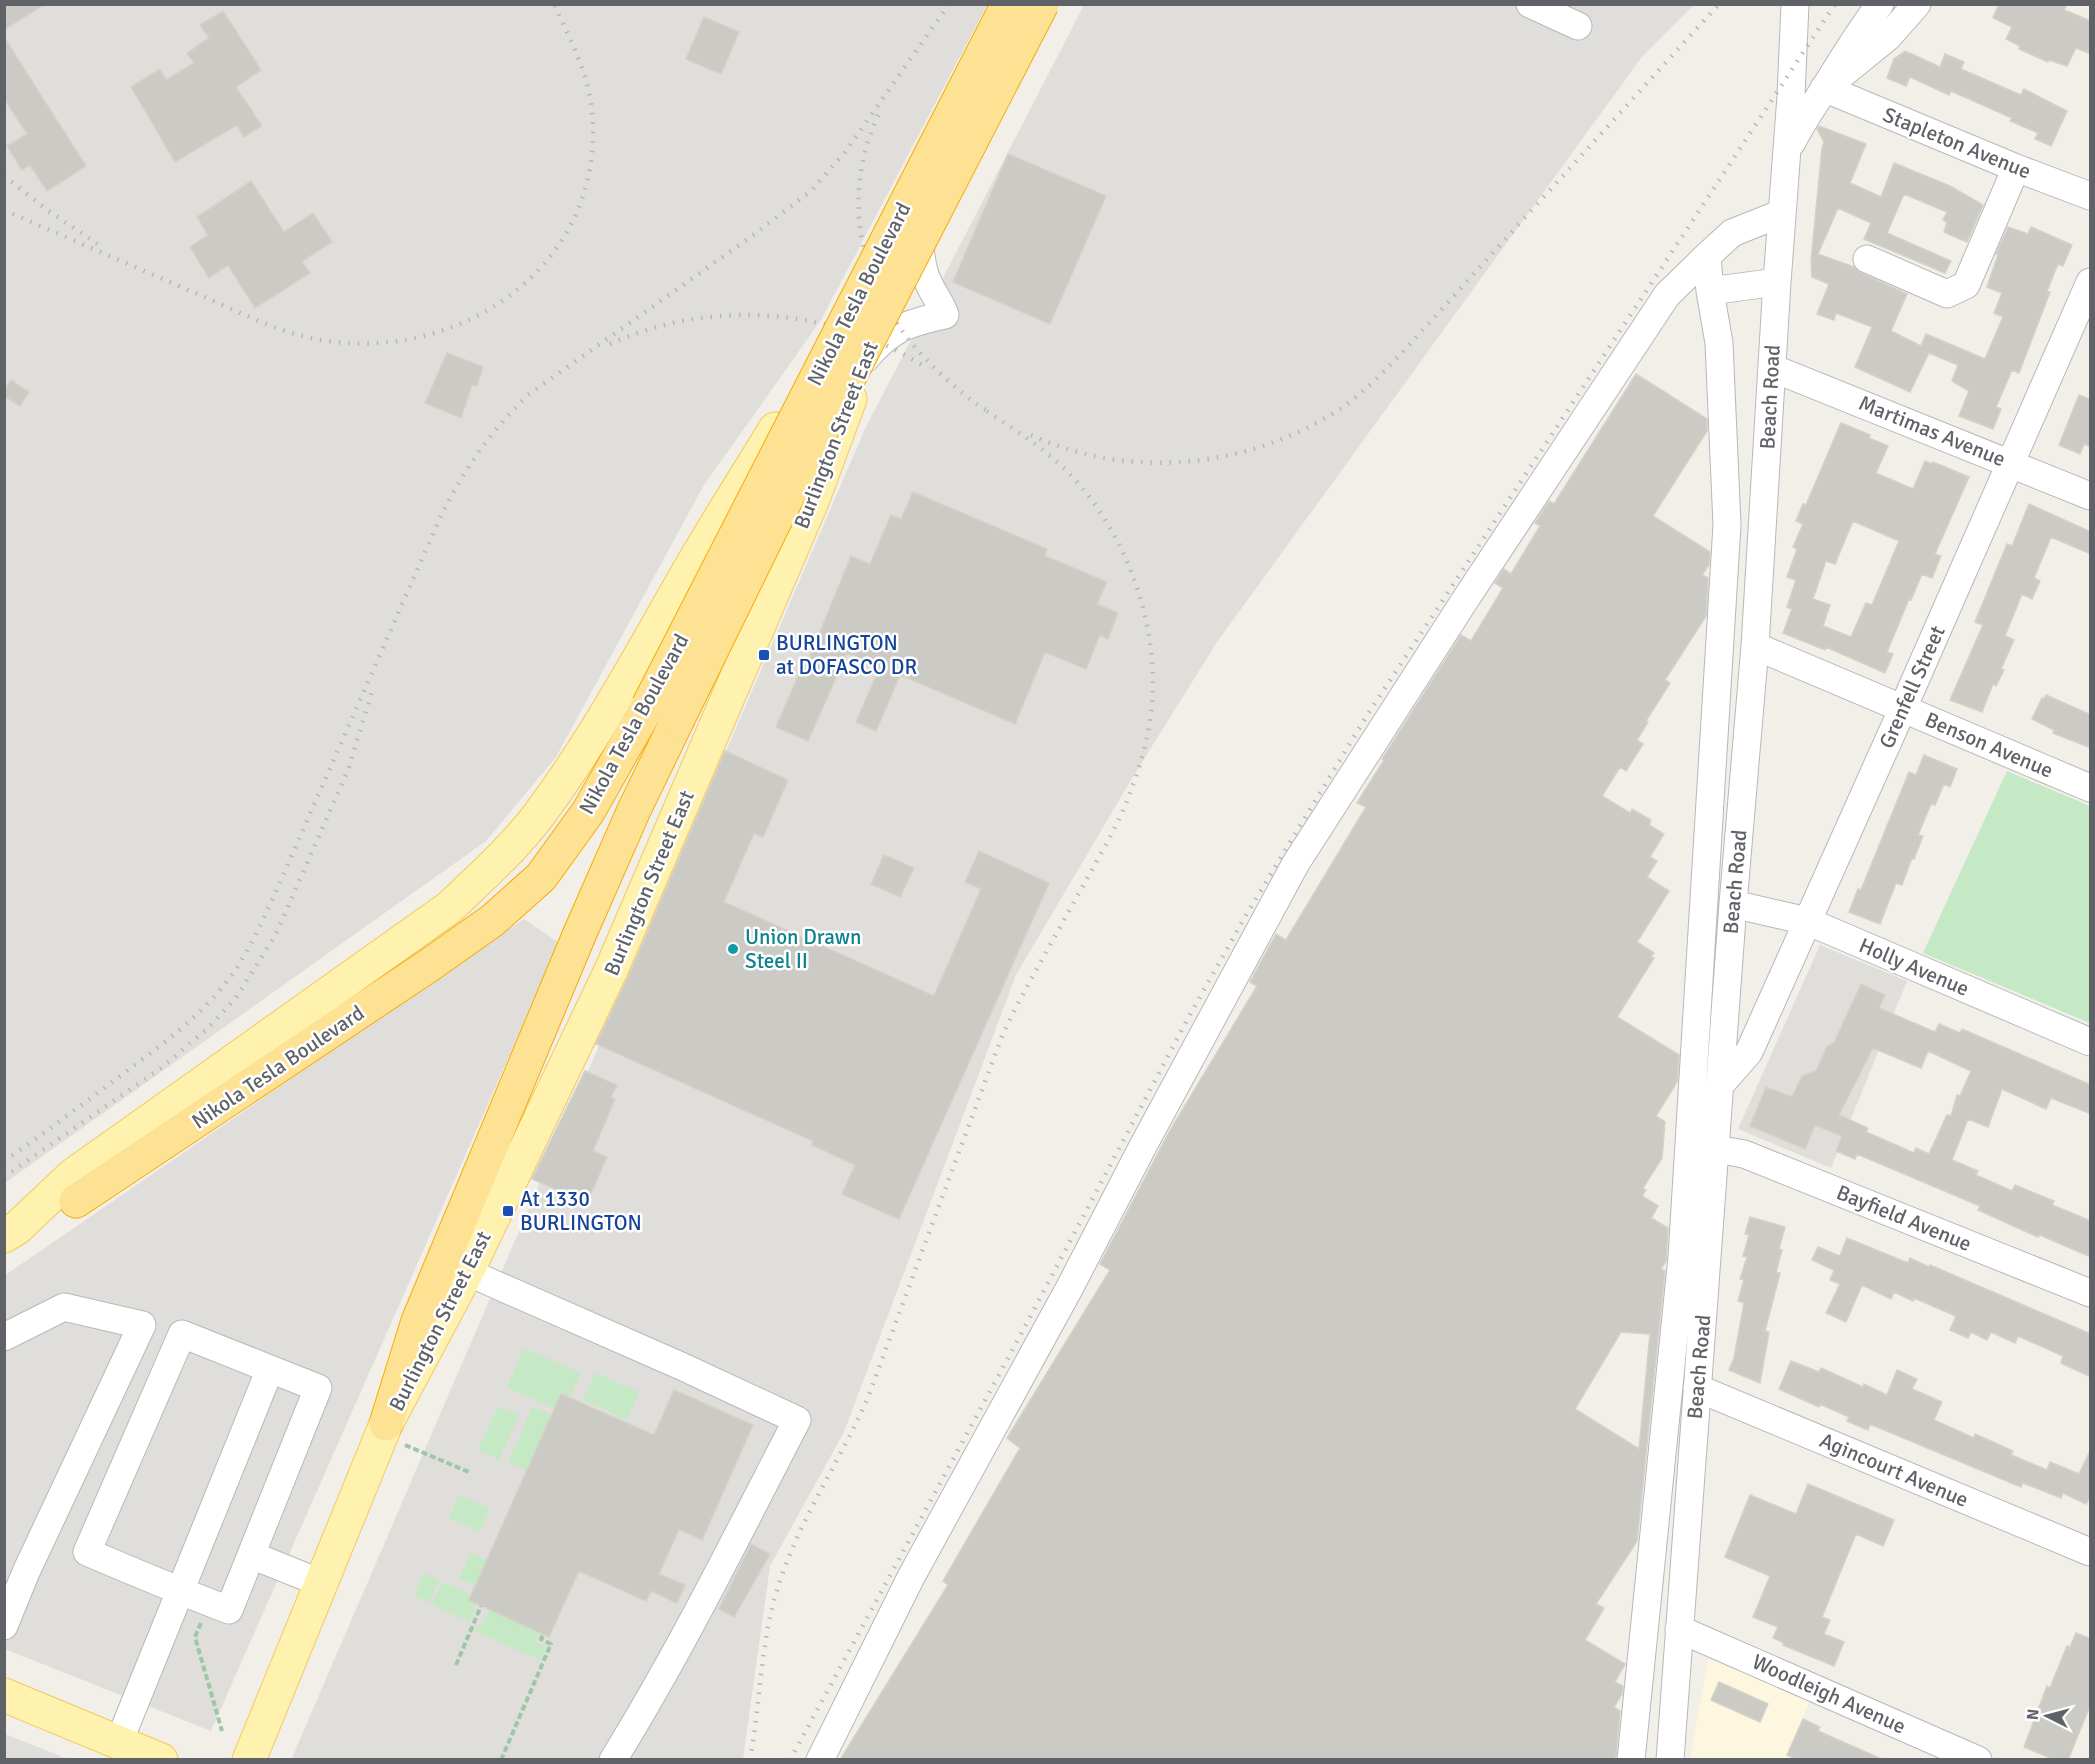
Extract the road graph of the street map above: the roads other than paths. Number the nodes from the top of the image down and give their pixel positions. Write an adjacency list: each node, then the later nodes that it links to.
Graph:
1 (1008, 4): 34 (highway, Nikola Tesla Boulevard, bridge)
2 (1014, 4): 24 (main road, Burlington Street East)
3 (1043, 4): 14 (main road, Burlington Street East); 41 (highway, Nikola Tesla Boulevard, bridge)
4 (1530, 4): 8 (street)
5 (1795, 4): 10 (street, Beach Road)
6 (1880, 4): 9 (street)
7 (1917, 4): 9 (street)
8 (1578, 26)
9 (1824, 88): 10 (street); 11 (street, Stapleton Avenue)
10 (1787, 150): 13 (street, Beach Road)
11 (2016, 168): 12 (street, Stapleton Avenue); 16 (street)
12 (2091, 196)
13 (1782, 213): 15 (street); 17 (street, Beach Road)
14 (920, 246): 20 (main road, Burlington Street East); 20 (street)
15 (1707, 256): 19 (street); 54 (street)
16 (1867, 259)
17 (1777, 282): 19 (street); 21 (street, Beach Road)
18 (2091, 282): 22 (street, Grenfell Street)
19 (1710, 291): 55 (street)
20 (865, 359): 25 (main road, Burlington Street East)
21 (1772, 368): 22 (street, Martimas Avenue); 26 (street, Beach Road)
22 (2010, 463): 23 (street, Martimas Avenue); 27 (street, Grenfell Street)
23 (2091, 496)
24 (693, 564): 25 (street); 35 (main road, Burlington Street East)
25 (770, 600): 36 (main road, Burlington Street East)
26 (1755, 646): 27 (street, Benson Avenue); 29 (street, Beach Road)
27 (1903, 708): 28 (street, Benson Avenue); 30 (street, Grenfell Street)
28 (2091, 788)
29 (1733, 904): 30 (street, Holly Avenue); 32 (street, Beach Road)
30 (1807, 921): 31 (street, Holly Avenue); 32 (street, Grenfell Street)
31 (2091, 1042)
32 (1721, 1084): 33 (street, Beach Road)
33 (1716, 1149): 37 (street, Bayfield Avenue); 40 (street, Beach Road)
34 (76, 1201): 35 (main road, Nikola Tesla Boulevard)
35 (11, 1232)
36 (467, 1272): 41 (main road, Burlington Street East); 53 (street)
37 (2091, 1293)
38 (4, 1336): 44 (street)
39 (270, 1369): 43 (street); 46 (street); 46 (street)
40 (1697, 1388): 42 (street, Agincourt Avenue); 48 (street, Beach Road)
41 (384, 1430): 45 (main road, Burlington Street East)
42 (2091, 1552)
43 (251, 1555): 45 (street); 46 (street)
44 (15, 1568): 47 (street)
45 (321, 1583): 52 (main road, Burlington Street East)
46 (181, 1591): 50 (street)
47 (4, 1626)
48 (1678, 1629): 56 (street, Beach Road); 57 (street, Woodleigh Avenue)
49 (4, 1695): 50 (main road)
50 (119, 1742): 51 (main road)
51 (161, 1760)
52 (249, 1760)
53 (613, 1760)
54 (820, 1760)
55 (1631, 1760)
56 (1670, 1760)
57 (1978, 1760)

